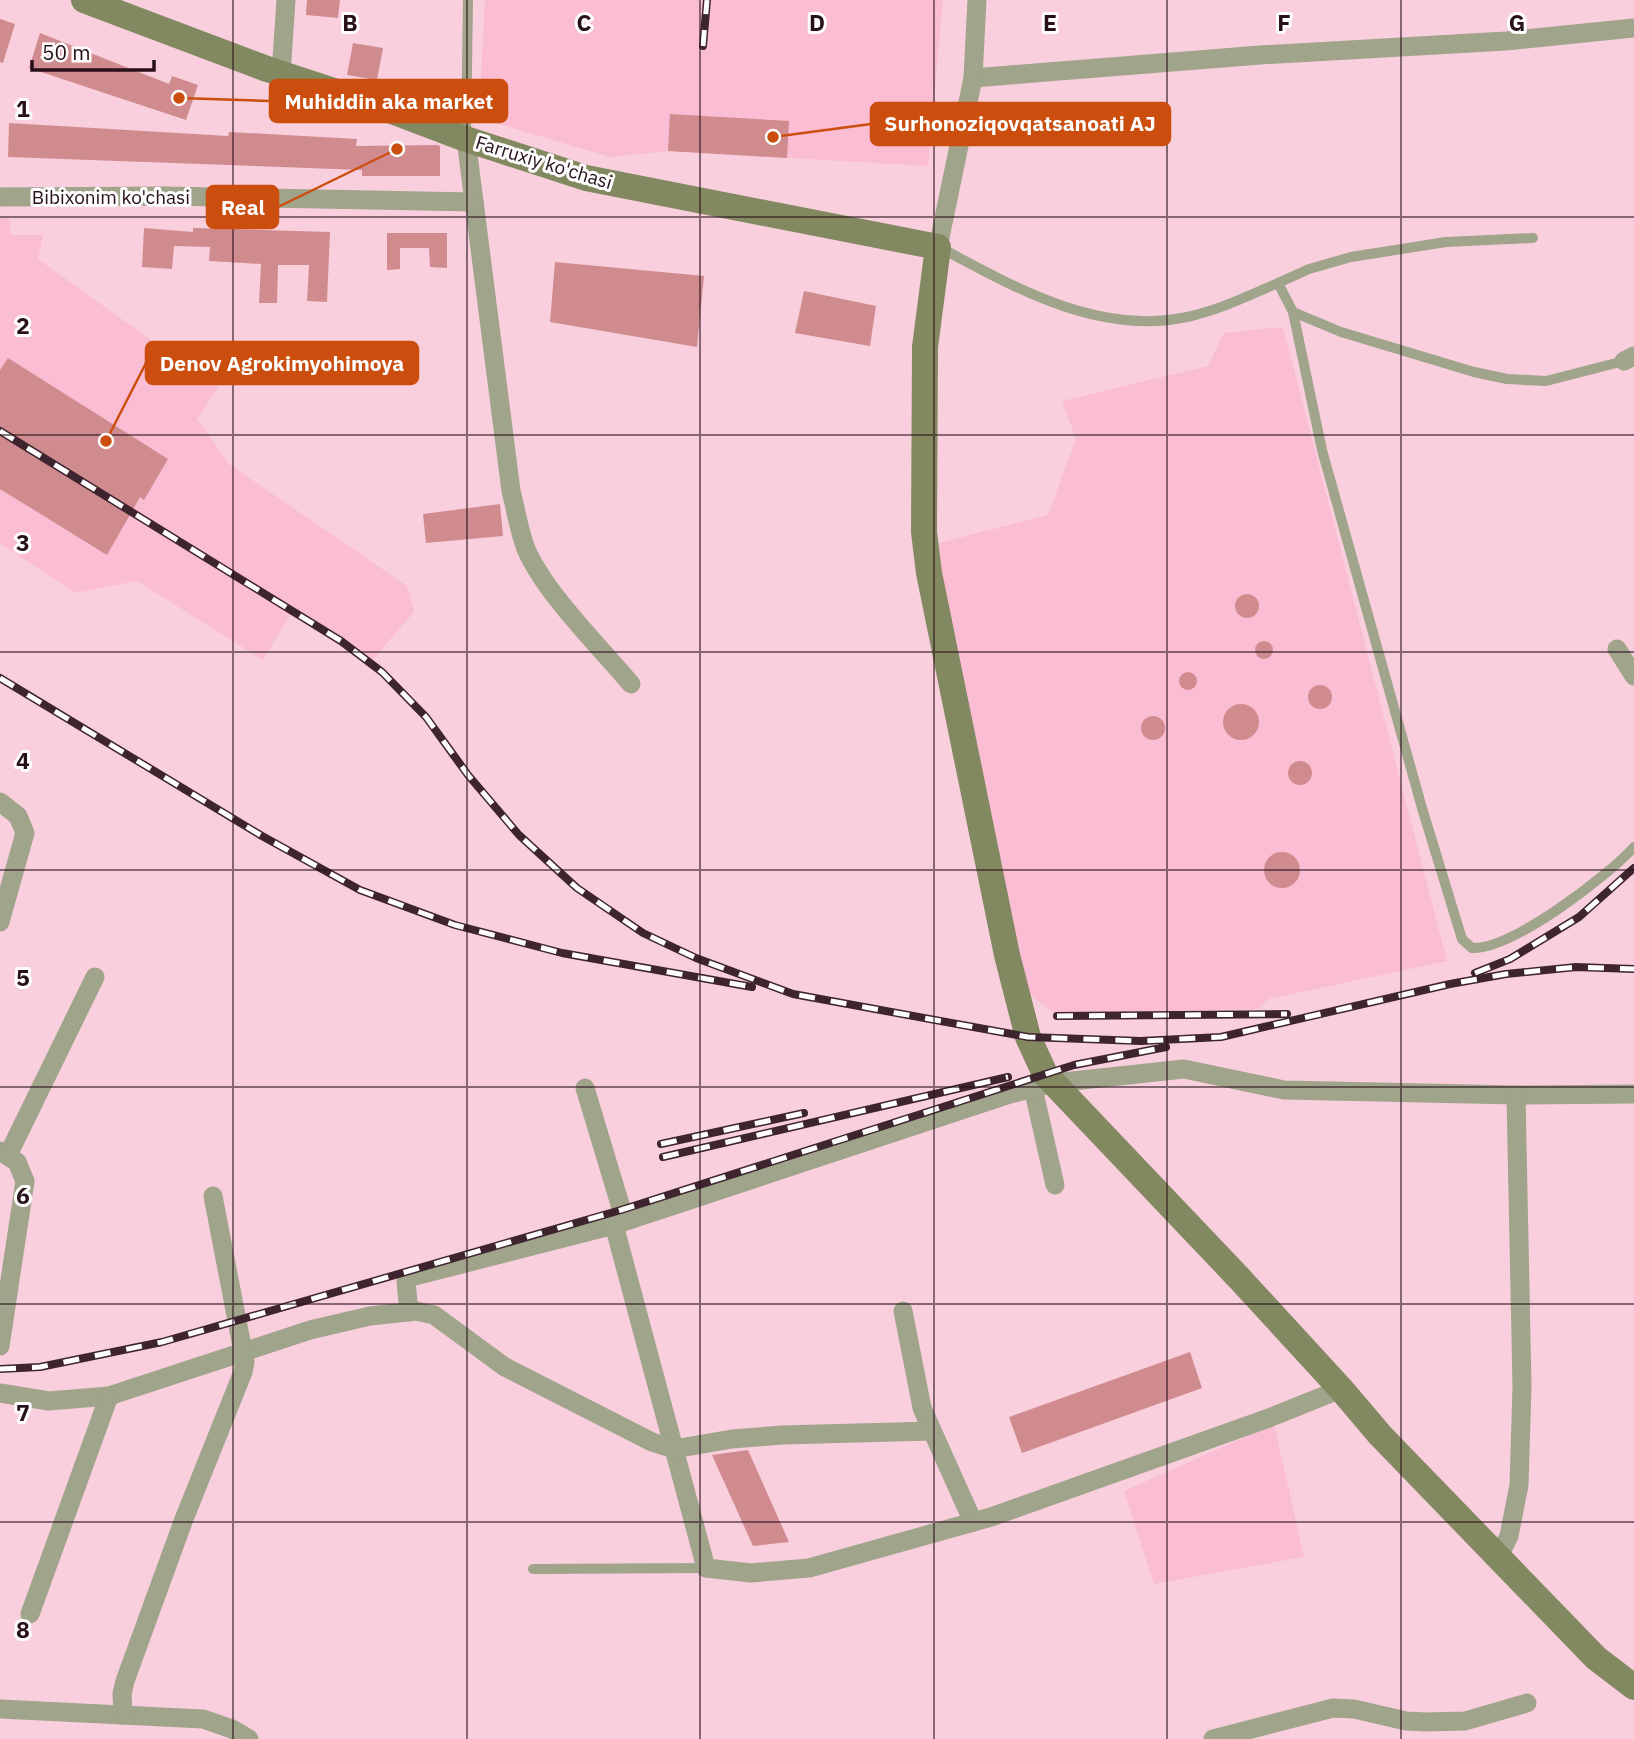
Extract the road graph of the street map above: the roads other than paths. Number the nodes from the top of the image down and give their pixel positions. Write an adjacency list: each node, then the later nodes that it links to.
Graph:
1 (84, 0): 6 (street, Farruxiy ko'chasi)
2 (286, 0): 6 (street)
3 (468, 0): 8 (lane)
4 (978, 0): 7 (street)
5 (1634, 28): 7 (street)
6 (281, 74): 8 (street, Farruxiy ko'chasi)
7 (973, 78): 12 (street)
8 (466, 139): 10 (street); 12 (street, Farruxiy ko'chasi)
9 (0, 197): 10 (street, Bibixonim ko'chasi)
10 (474, 202): 18 (street)
11 (1533, 238): 13 (lane)
12 (938, 247): 13 (lane); 23 (street)
13 (1278, 282): 14 (lane)
14 (1293, 312): 15 (lane); 20 (lane)
15 (1629, 358)
16 (1617, 649): 17 (street)
17 (1634, 676)
18 (631, 684)
19 (0, 802): 21 (street)
20 (1634, 847)
21 (0, 922)
22 (95, 977): 27 (street)
23 (1044, 1086): 26 (street); 28 (street); 30 (street); 35 (street)
24 (585, 1088): 30 (street)
25 (1634, 1094): 26 (street)
26 (1516, 1096): 41 (street)
27 (4, 1153): 33 (street)
28 (1055, 1185)
29 (213, 1196): 34 (street)
30 (620, 1223): 32 (street); 39 (street)
31 (903, 1311): 38 (street)
32 (409, 1312): 34 (street); 39 (street)
33 (0, 1346)
34 (244, 1350): 37 (street); 48 (street)
35 (1341, 1389): 40 (street); 41 (street)
36 (1, 1393): 37 (street)
37 (109, 1396): 44 (street)
38 (932, 1431): 39 (street); 40 (street)
39 (674, 1449): 42 (street)
40 (973, 1522): 42 (street)
41 (1499, 1558): 45 (street)
42 (706, 1568): 43 (lane)
43 (533, 1569)
44 (30, 1614)
45 (1634, 1688)
46 (1527, 1703): 50 (street)
47 (0, 1709): 48 (street)
48 (123, 1715): 49 (street)
49 (249, 1739)
50 (1213, 1739)

